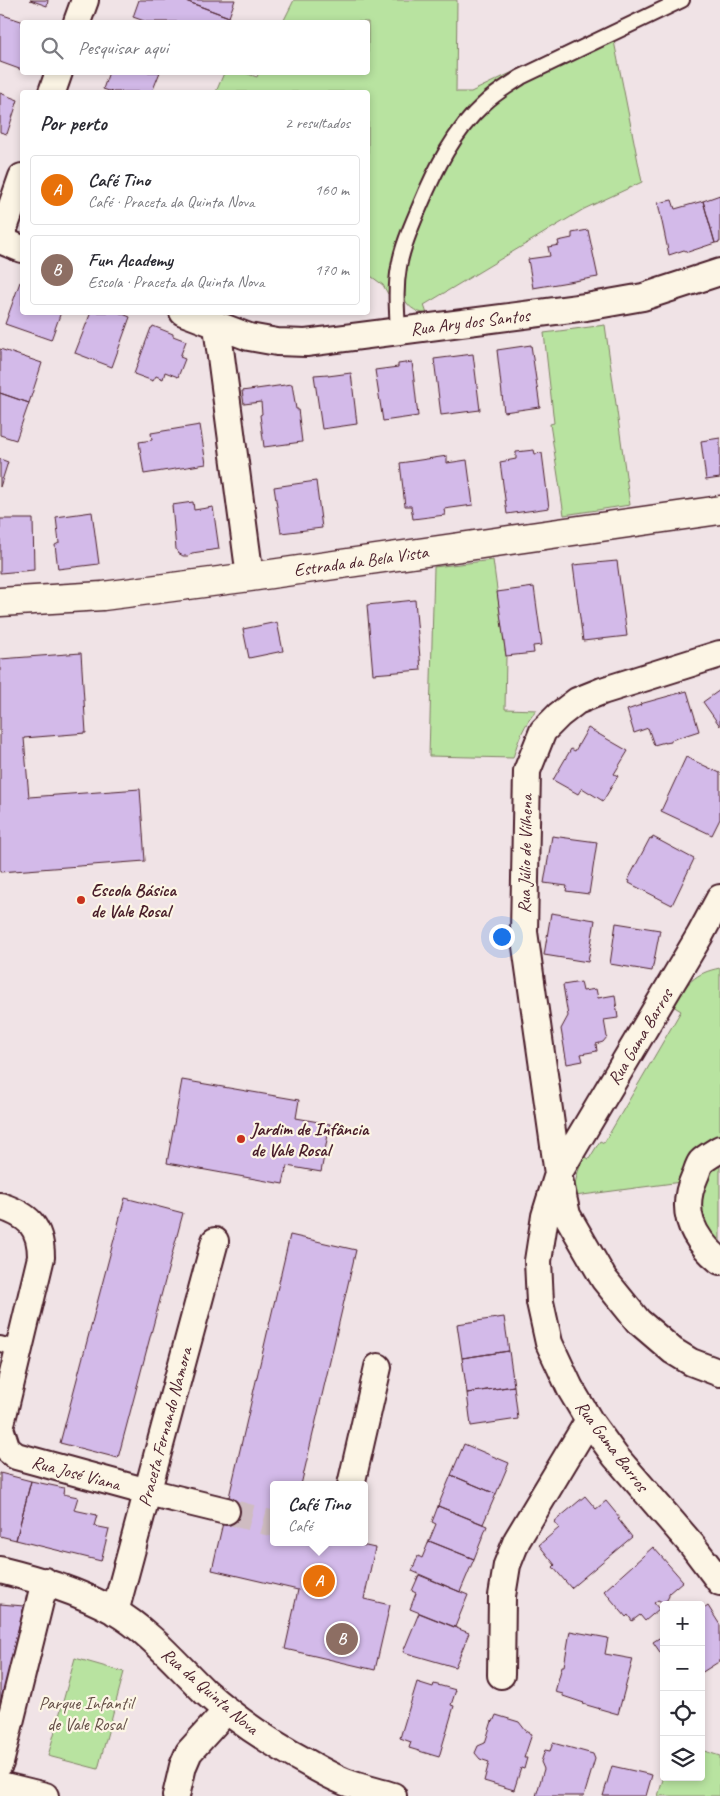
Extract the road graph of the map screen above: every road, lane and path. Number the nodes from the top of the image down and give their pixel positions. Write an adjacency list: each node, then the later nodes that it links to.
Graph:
1 (85, 0): 3 (street)
2 (682, 0): 12 (lane)
3 (78, 20)
4 (58, 75): 5 (street)
5 (53, 90)
6 (20, 183): 7 (street)
7 (0, 240): 8 (street)
8 (20, 248)
9 (720, 272): 12 (street, Rua Ary dos Santos)
10 (190, 315): 11 (street, Rua Ary dos Santos)
11 (217, 326): 12 (street, Rua Ary dos Santos); 14 (street)
12 (398, 332)
13 (720, 510): 14 (street, Estrada da Bela Vista)
14 (250, 577): 15 (street, Estrada da Bela Vista)
15 (0, 602)
16 (720, 654): 20 (street, Rua Júlio de Vilhena)
17 (720, 898): 18 (street, Rua Gama Barros)
18 (710, 939): 20 (street, Rua Gama Barros)
19 (720, 1149): 23 (street)
20 (558, 1174): 26 (street); 27 (street, Rua Gama Barros)
21 (0, 1206): 24 (street, Rua José Viana)
22 (214, 1241): 29 (street, Praceta Fernando Namora)
23 (720, 1261)
24 (10, 1347): 29 (street, Rua José Viana)
25 (378, 1367): 28 (street)
26 (720, 1372)
27 (588, 1420): 31 (street, Rua Gama Barros); 35 (street)
28 (352, 1481)
29 (148, 1492): 30 (street, Rua José Viana); 34 (street, Praceta Fernando Namora)
30 (226, 1511)
31 (717, 1569)
32 (0, 1570): 33 (street, Rua da Quinta Nova)
33 (45, 1581): 34 (street, Rua da Quinta Nova); 37 (street)
34 (115, 1612): 36 (street, Rua da Quinta Nova)
35 (501, 1675)
36 (227, 1710): 39 (street, Rua da Quinta Nova); 41 (street)
37 (0, 1763)
38 (0, 1785): 40 (street)
39 (344, 1789): 42 (street, Rua da Quinta Nova)
40 (45, 1796)
41 (176, 1796)
42 (393, 1796)

